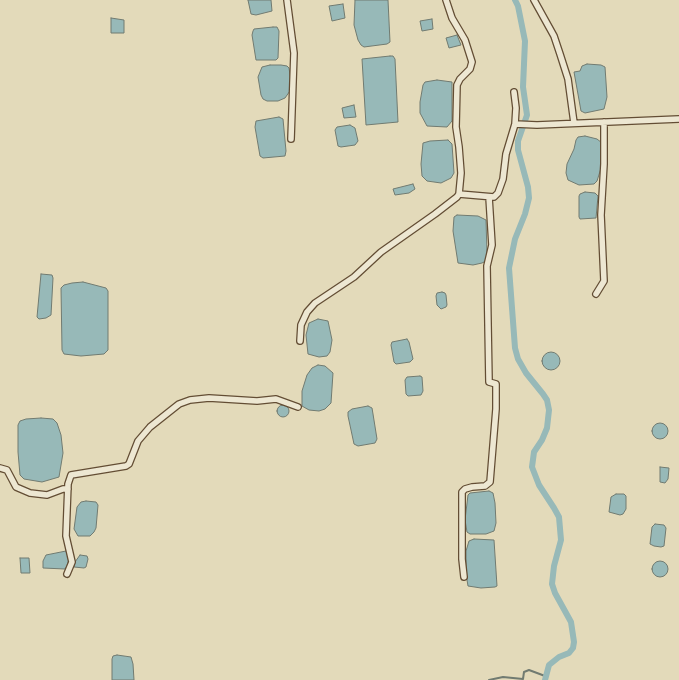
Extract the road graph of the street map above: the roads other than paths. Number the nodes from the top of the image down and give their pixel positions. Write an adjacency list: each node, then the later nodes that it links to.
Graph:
1 (287, 0): 9 (street)
2 (446, 0): 10 (street)
3 (534, 0): 7 (street)
4 (514, 92): 8 (street)
5 (679, 119): 6 (street)
6 (604, 122): 7 (street); 12 (street)
7 (574, 123): 8 (street)
8 (515, 124): 11 (street)
9 (291, 139)
10 (458, 194): 11 (street); 13 (street)
11 (490, 197): 18 (street)
12 (596, 294)
13 (300, 341)
14 (298, 407): 16 (street)
15 (0, 468): 16 (street)
16 (68, 489): 17 (street)
17 (67, 574)
18 (464, 577)

